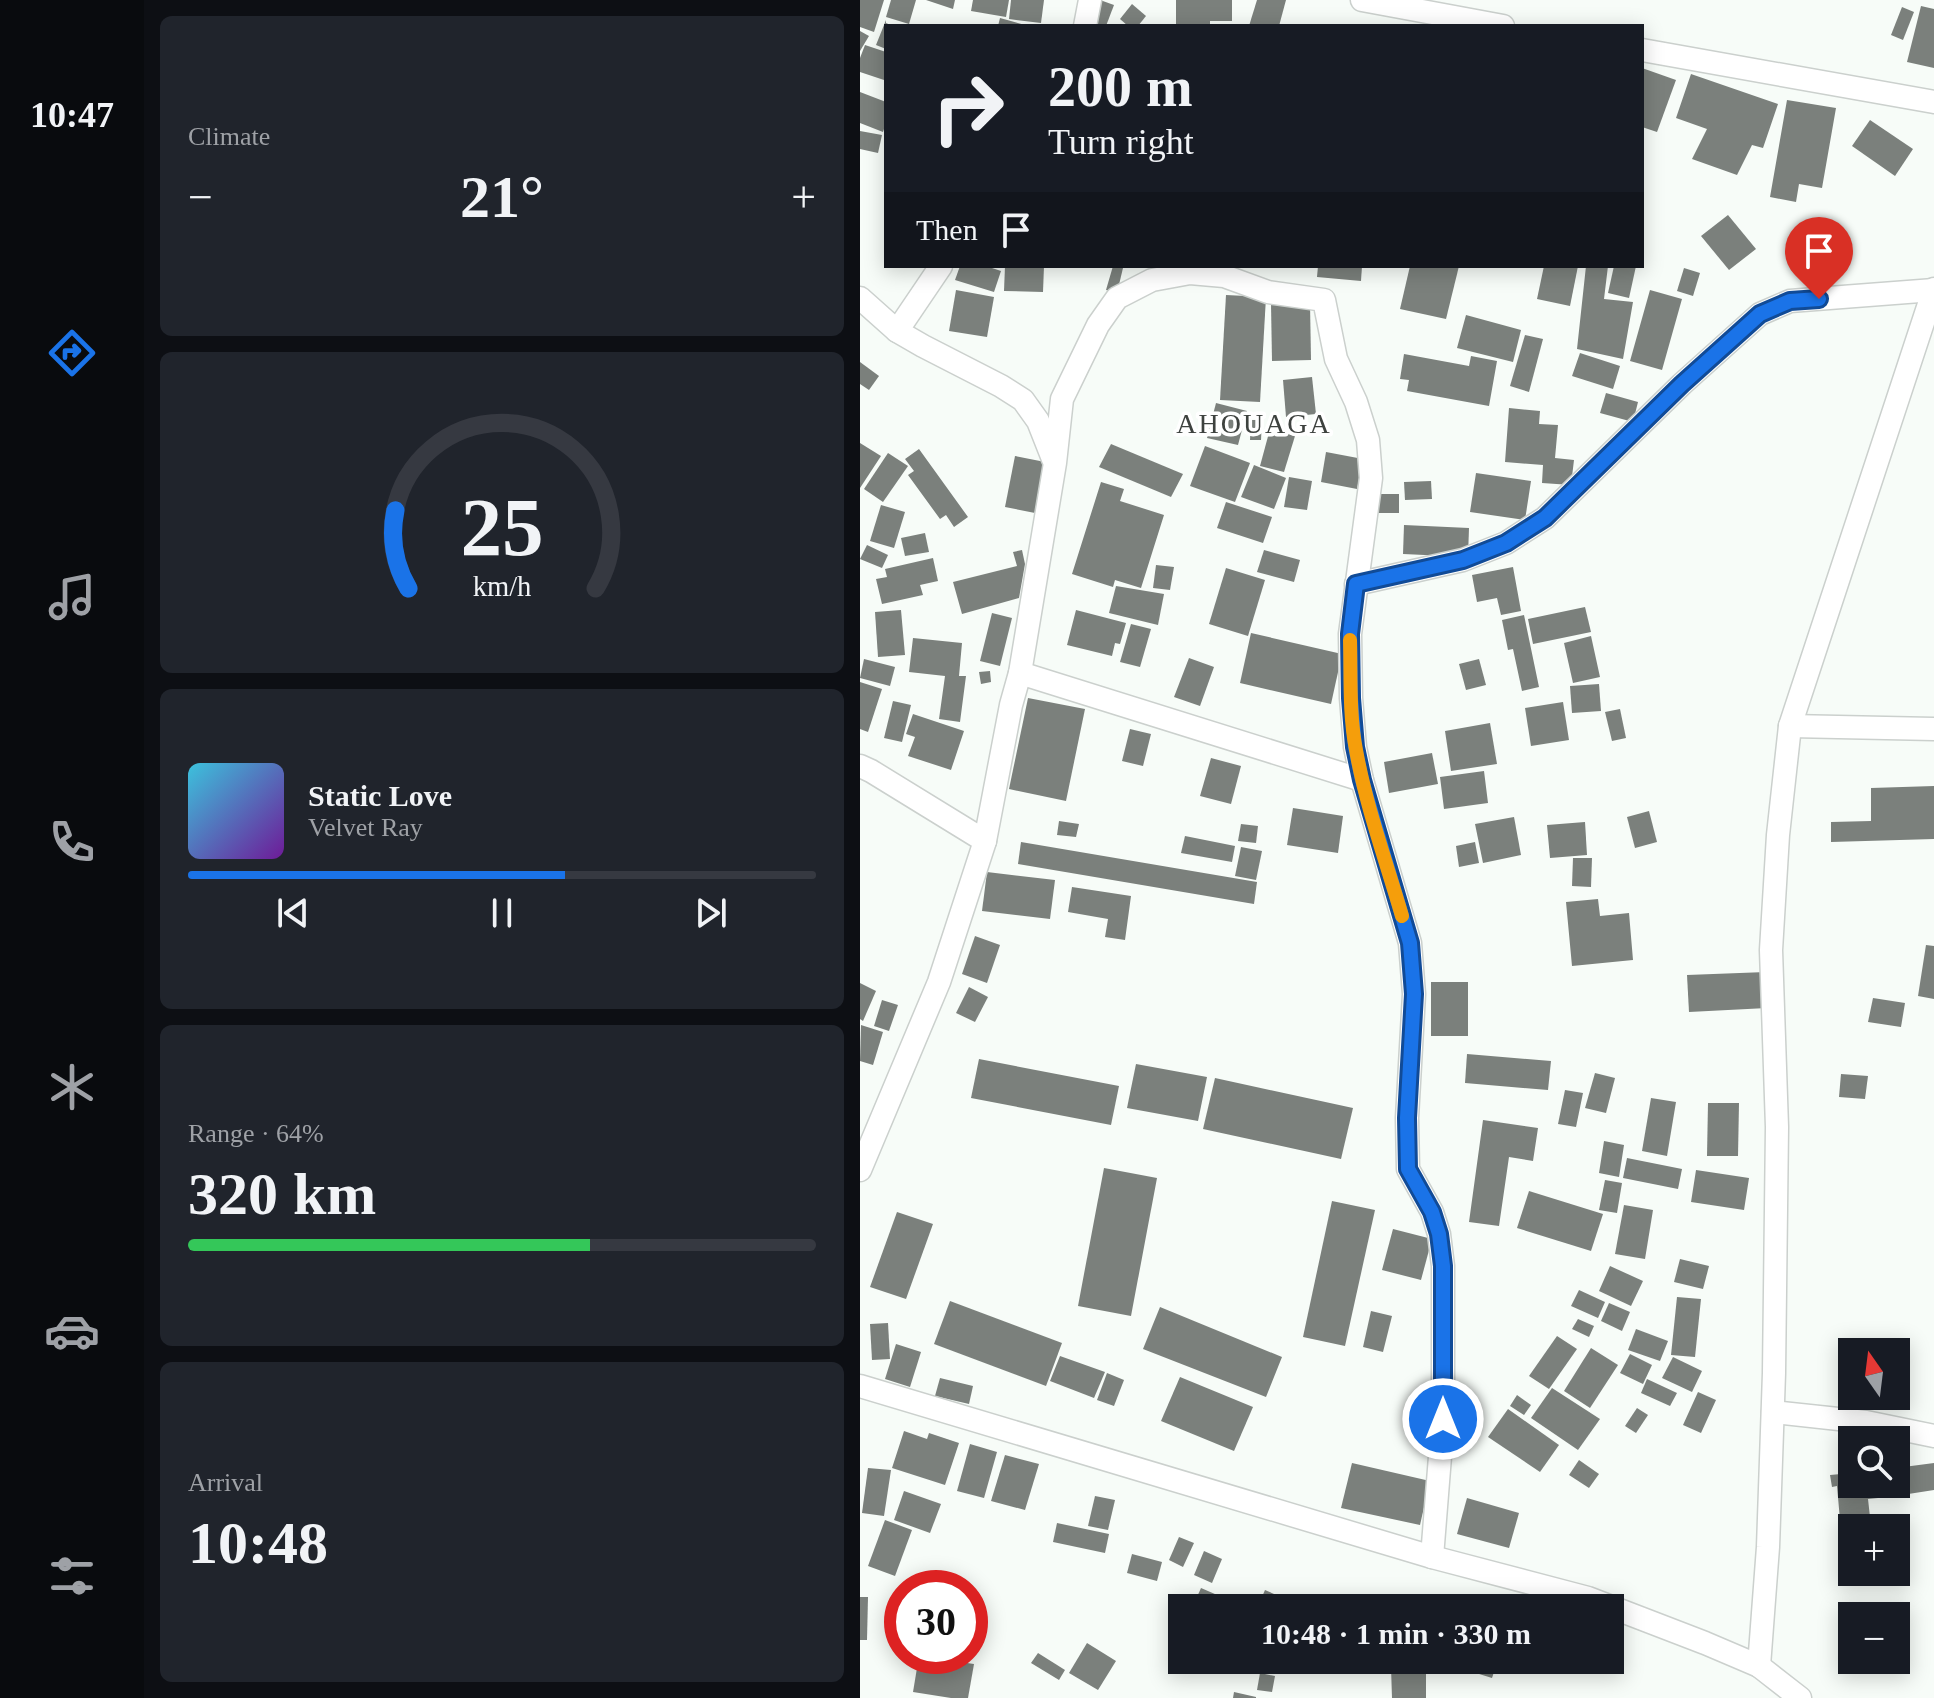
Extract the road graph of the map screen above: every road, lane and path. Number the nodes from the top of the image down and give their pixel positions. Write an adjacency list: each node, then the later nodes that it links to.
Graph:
1 (1090, 0): 3 (street)
2 (1362, 0): 4 (street)
3 (1085, 24)
4 (1492, 24)
5 (1644, 50): 6 (street)
6 (1934, 102)
7 (940, 268): 10 (street)
8 (1934, 289): 12 (street); 14 (street)
9 (860, 298): 10 (street)
10 (897, 331): 11 (street)
11 (1055, 463): 12 (street); 13 (street)
12 (1356, 584): 17 (street)
13 (1020, 673): 17 (street); 18 (street)
14 (1790, 726): 15 (street); 21 (street)
15 (1934, 729)
16 (860, 766): 18 (street)
17 (1362, 780): 23 (street)
18 (985, 841): 19 (street)
19 (860, 1170)
20 (860, 1386): 23 (street)
21 (1773, 1412): 22 (street); 24 (street)
22 (1934, 1436)
23 (1432, 1557): 24 (street)
24 (1759, 1666): 25 (street)
25 (1800, 1698)

